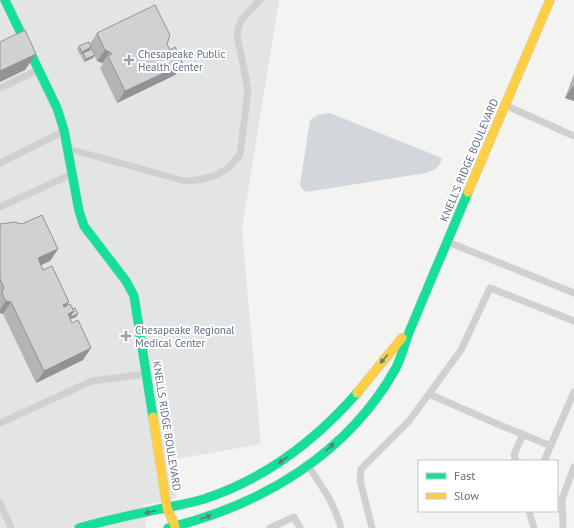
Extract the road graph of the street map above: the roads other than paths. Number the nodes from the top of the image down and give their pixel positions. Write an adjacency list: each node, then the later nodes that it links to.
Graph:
1 (5, 0): 4 (street, KNELLS RIDGE BOULEVARD)
2 (260, 0): 9 (lane)
3 (550, 0): 6 (street, KNELL'S RIDGE BOULEVARD)
4 (38, 70): 5 (lane); 7 (street, KNELLS RIDGE BOULEVARD)
5 (0, 88)
6 (506, 105): 8 (lane); 13 (street, KNELL'S RIDGE BOULEVARD)
7 (64, 130): 9 (street, KNELLS RIDGE BOULEVARD); 10 (lane)
8 (574, 136)
9 (67, 149): 11 (street, KNELLS RIDGE BOULEVARD)
10 (0, 163)
11 (72, 174): 12 (lane); 17 (street, KNELLS RIDGE BOULEVARD)
12 (0, 207)
13 (448, 242): 14 (lane); 16 (street, KNELL'S RIDGE BOULEVARD)
14 (574, 293)
15 (574, 321): 19 (lane)
16 (410, 329): 23 (street, KNELL'S RIDGE BOULEVARD, one-way to 23); 23 (street, KNELL'S RIDGE BOULEVARD, one-way to 16)
17 (146, 374): 20 (lane); 28 (street, KNELLS RIDGE BOULEVARD)
18 (574, 392): 22 (lane)
19 (429, 394): 21 (lane); 36 (lane)
20 (0, 423)
21 (522, 434): 22 (lane); 24 (lane)
22 (551, 446): 25 (lane)
23 (302, 458): 28 (street, KNELL'S RIDGE BOULEVARD, one-way to 28); 30 (street, KNELL'S RIDGE BOULEVARD, one-way to 23); 35 (lane)
24 (516, 460)
25 (544, 460)
26 (574, 467): 38 (lane)
27 (0, 503): 31 (lane)
28 (167, 508): 30 (street, KNELLS RIDGE BOULEVARD); 32 (street, KNELL'S RIDGE BOULEVARD, one-way to 32)
29 (529, 512): 37 (lane)
30 (173, 527)
31 (11, 528)
32 (79, 528)
33 (270, 528): 34 (lane)
34 (300, 528)
35 (341, 528)
36 (372, 528)
37 (534, 528)
38 (563, 528)

